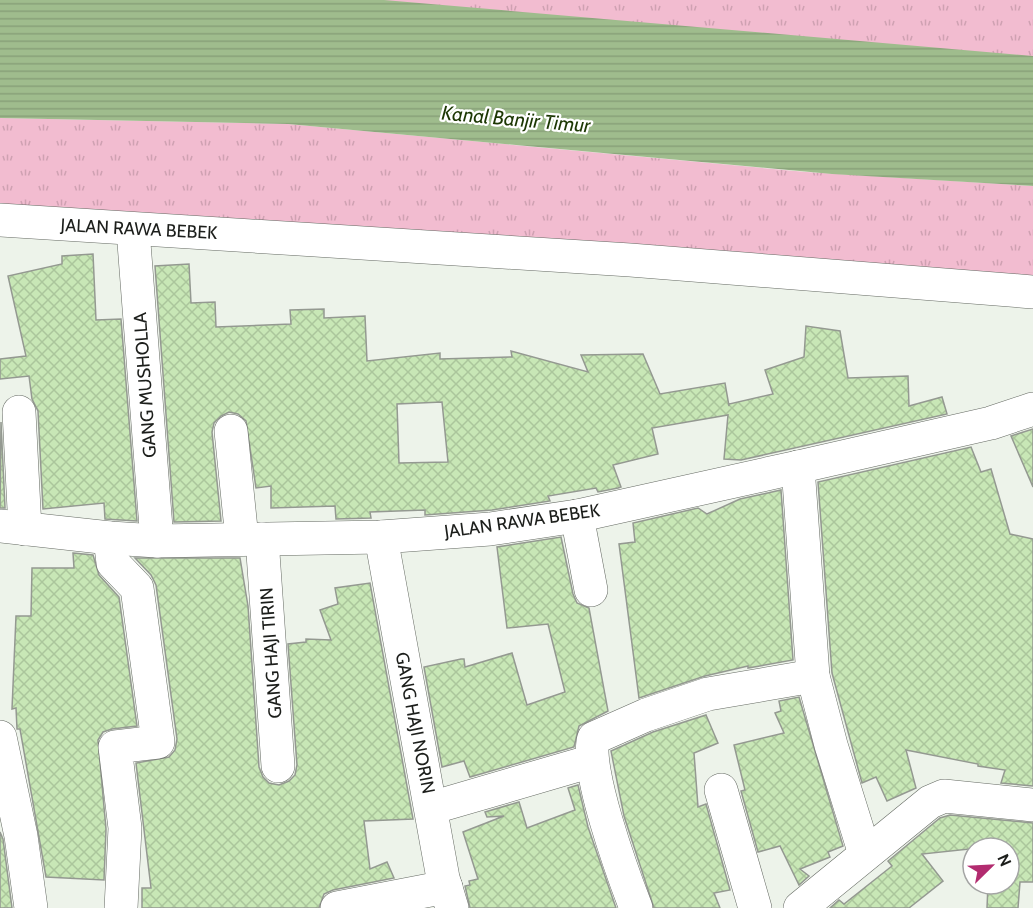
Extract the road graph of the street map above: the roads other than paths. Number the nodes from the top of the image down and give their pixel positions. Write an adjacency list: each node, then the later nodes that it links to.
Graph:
1 (0, 220): 2 (street, JALAN RAWA BEBEK)
2 (134, 230): 3 (street, JALAN RAWA BEBEK); 13 (street, GANG MUSHOLLA)
3 (1033, 292)
4 (1033, 409): 7 (street, JALAN RAWA BEBEK)
5 (19, 412): 9 (street)
6 (231, 431): 12 (street, GANG HAJI TIRIN)
7 (798, 467): 8 (street, JALAN RAWA BEBEK); 15 (street)
8 (577, 516): 10 (street, JALAN RAWA BEBEK); 14 (street)
9 (13, 527): 11 (street, JALAN RAWA BEBEK)
10 (381, 537): 12 (street, JALAN RAWA BEBEK); 21 (street, GANG HAJI NORIN)
11 (110, 538): 13 (street, JALAN RAWA BEBEK); 25 (street)
12 (252, 539): 13 (street, JALAN RAWA BEBEK); 18 (street, GANG HAJI TIRIN)
13 (157, 541)
14 (591, 590)
15 (813, 676): 17 (street); 22 (street)
16 (0, 737): 24 (street)
17 (592, 761): 21 (street); 27 (street)
18 (278, 766)
19 (721, 790): 28 (street)
20 (1033, 805): 22 (street)
21 (431, 808): 23 (street, GANG HAJI NORIN)
22 (865, 854): 29 (street)
23 (449, 898): 26 (street)
24 (31, 908)
25 (121, 908)
26 (337, 908)
27 (636, 908)
28 (755, 908)
29 (800, 908)

